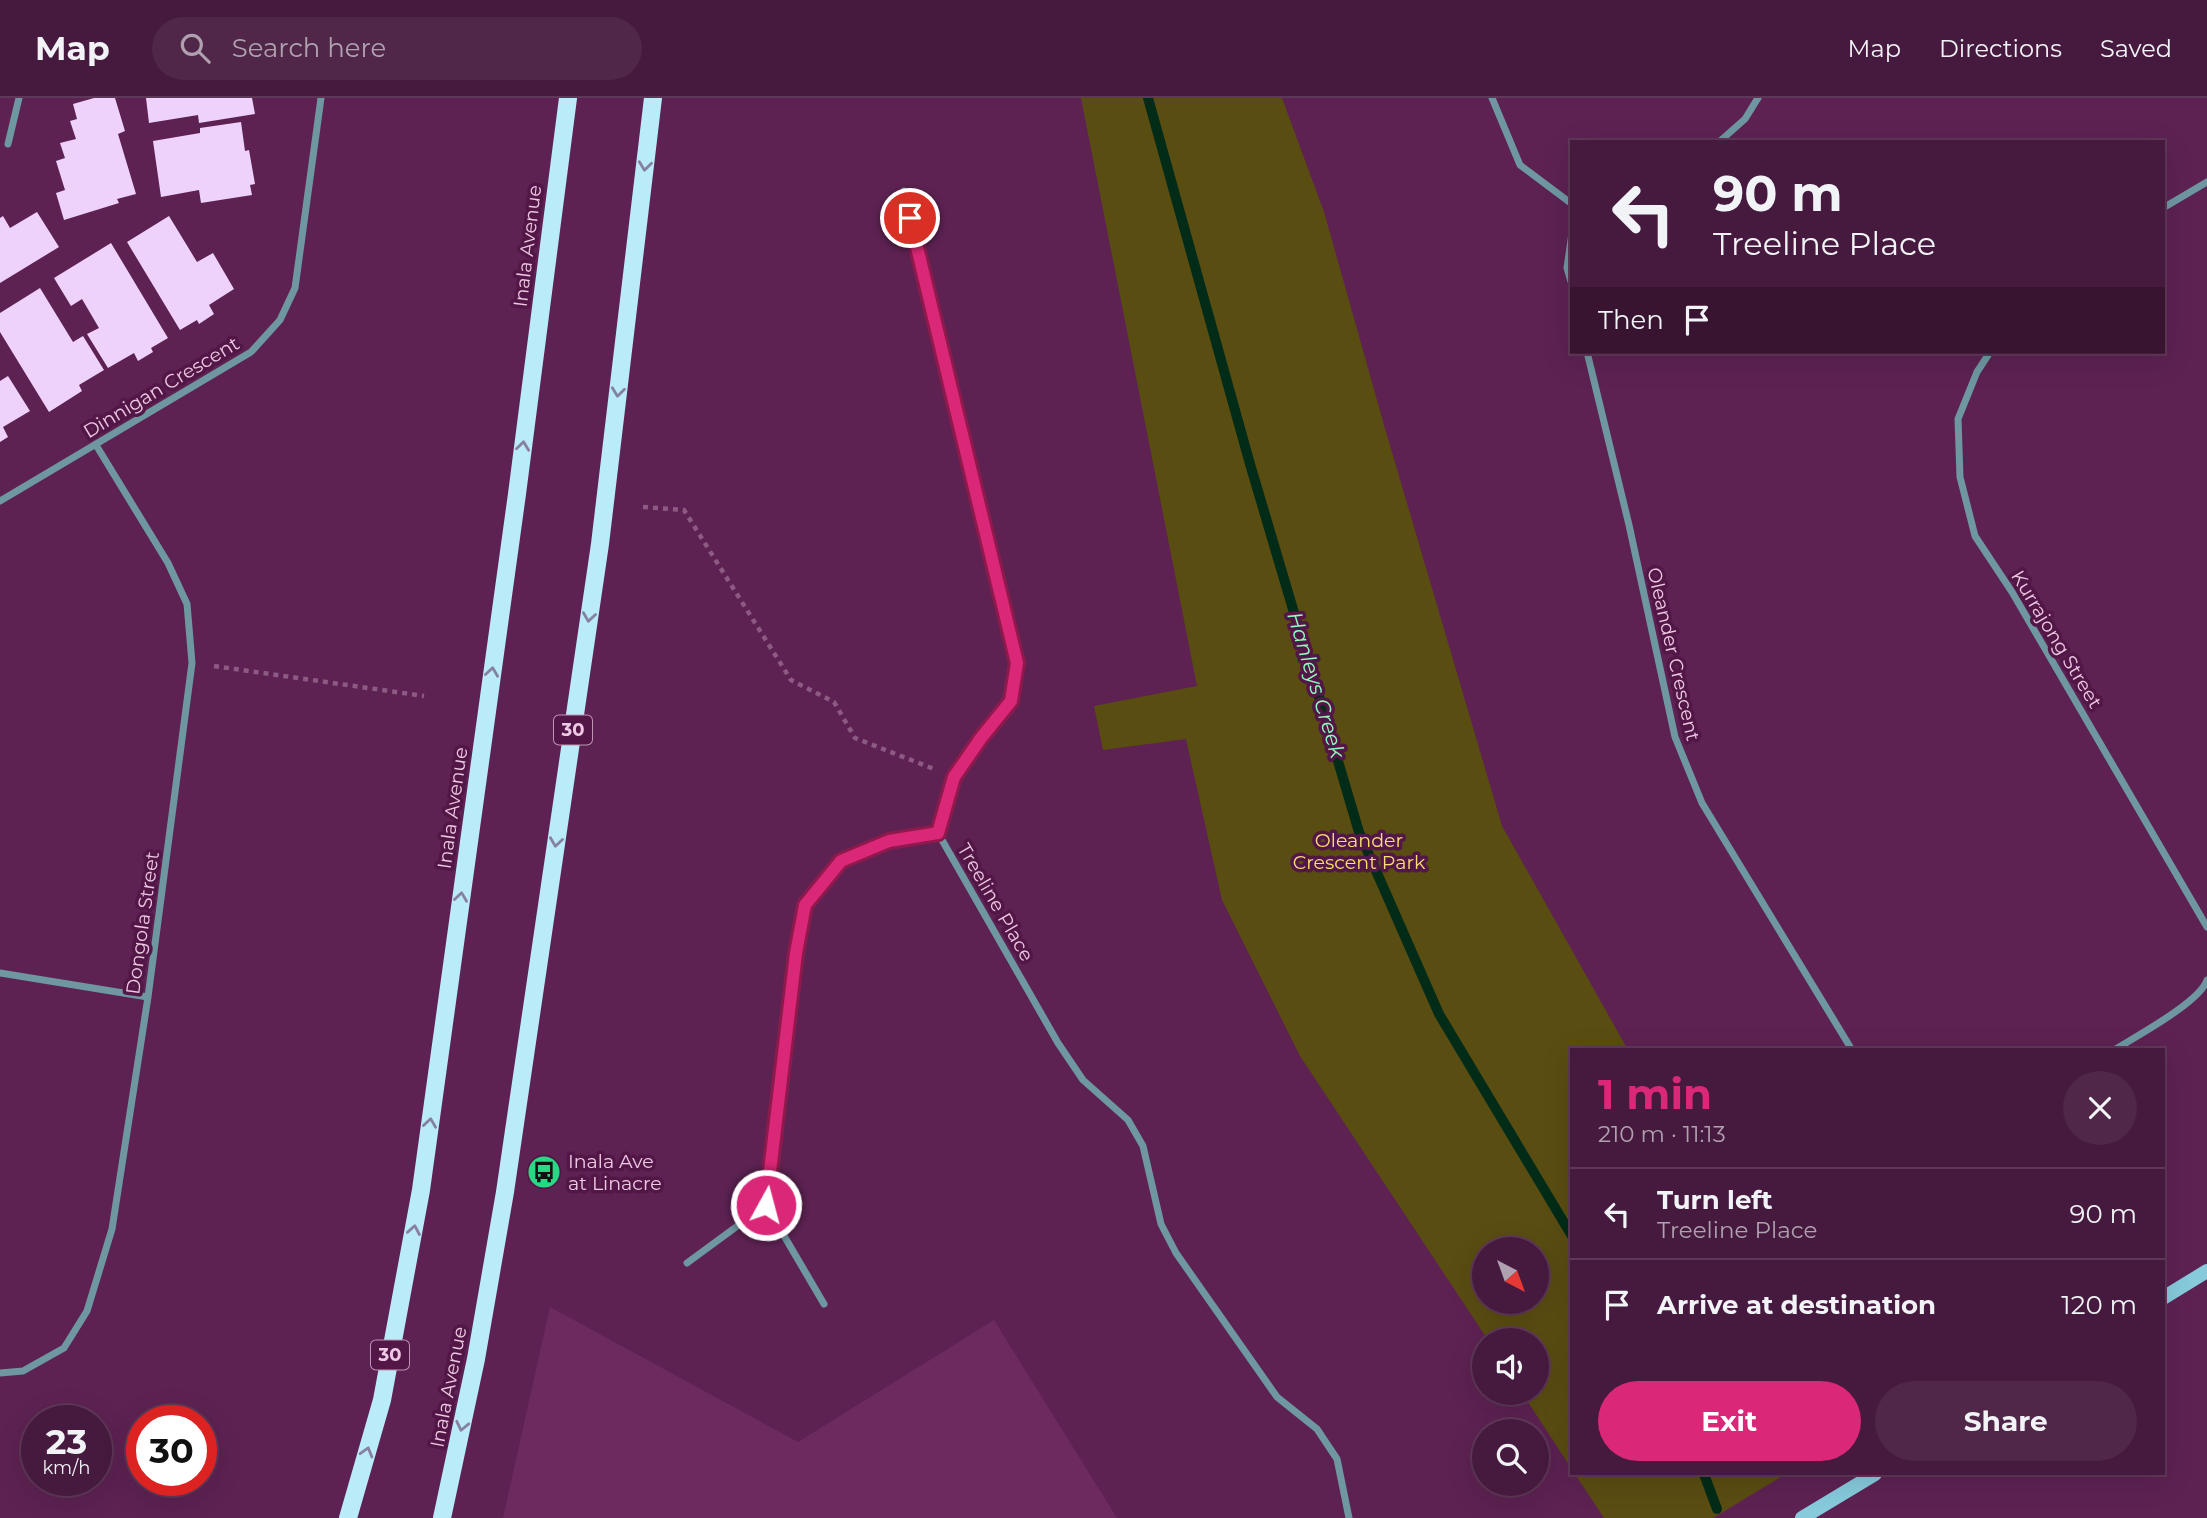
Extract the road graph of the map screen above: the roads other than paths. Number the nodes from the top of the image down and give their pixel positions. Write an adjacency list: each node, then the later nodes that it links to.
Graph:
1 (19, 98): 8 (street)
2 (321, 98): 17 (street, Dinnigan Crescent)
3 (568, 98): 33 (main road, Inala Avenue / 30, one-way to 3)
4 (653, 98): 34 (main road, Inala Avenue / 30, one-way to 34)
5 (1492, 98): 11 (street)
6 (1758, 98): 7 (street)
7 (1721, 140)
8 (8, 144)
9 (2207, 182): 12 (street)
10 (904, 191): 19 (street, Treeline Place)
11 (1570, 202)
12 (2165, 207)
13 (1570, 247): 14 (street)
14 (1570, 278)
15 (1587, 354): 24 (street, Oleander Crescent)
16 (1989, 354): 20 (street, Kurrajong Street)
17 (96, 444): 18 (street, Dinnigan Crescent); 23 (street, Dongola Street)
18 (0, 501)
19 (938, 833): 26 (street); 35 (street, Treeline Place)
20 (2207, 927)
21 (0, 973): 23 (street)
22 (2207, 981): 25 (street)
23 (148, 997): 31 (street, Dongola Street)
24 (1851, 1048)
25 (2117, 1048)
26 (766, 1205): 27 (street); 30 (street)
27 (687, 1263)
28 (2207, 1271): 29 (street)
29 (2165, 1297)
30 (824, 1304)
31 (0, 1373)
32 (1873, 1475): 36 (street)
33 (348, 1518)
34 (442, 1518)
35 (1349, 1518)
36 (1802, 1518)

